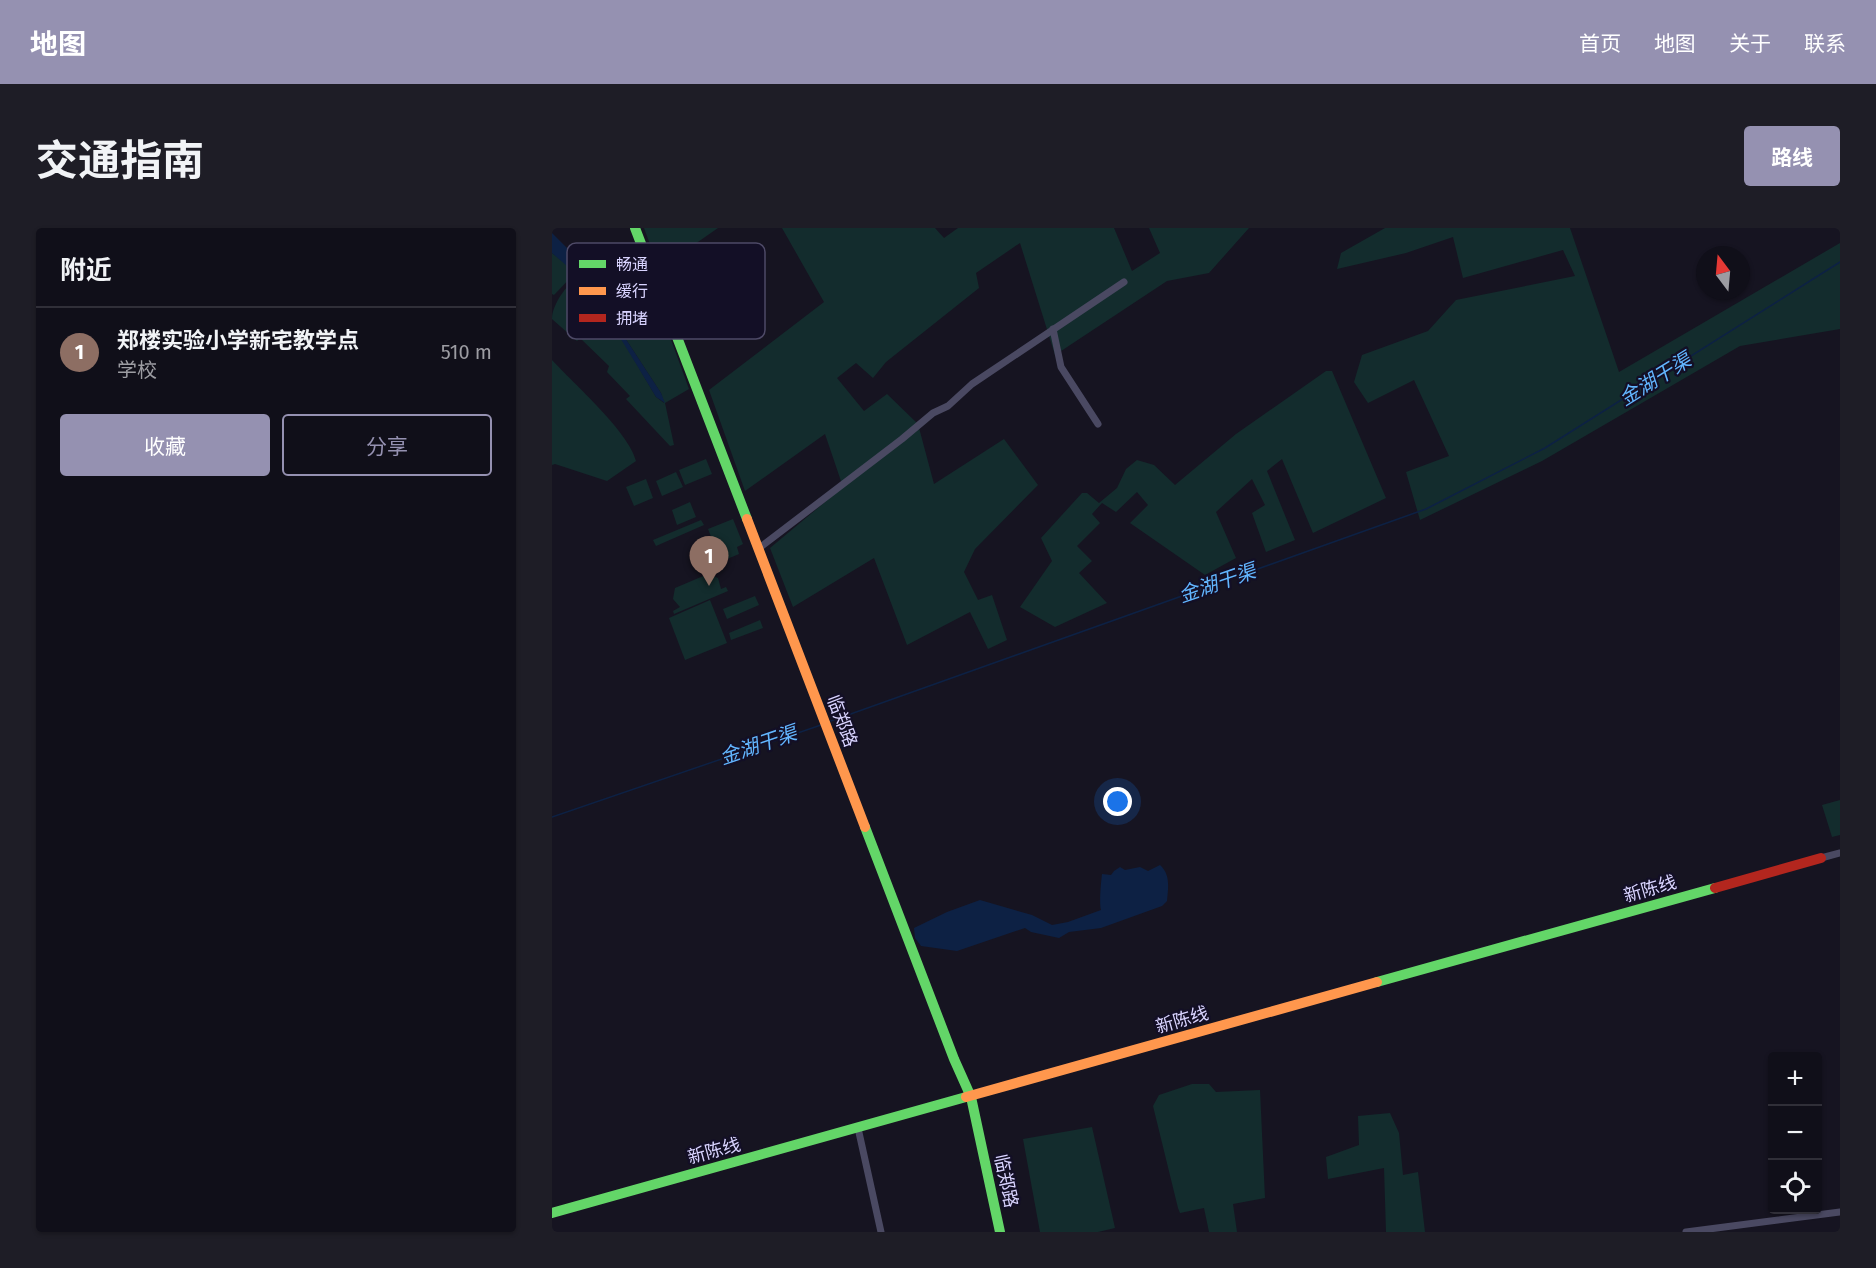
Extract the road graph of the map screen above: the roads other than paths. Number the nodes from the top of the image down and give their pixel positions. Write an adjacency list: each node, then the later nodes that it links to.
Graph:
1 (635, 228): 2 (street, 临郑路)
2 (641, 243)
3 (1124, 282): 4 (street)
4 (1053, 329): 6 (street); 7 (street)
5 (678, 339): 7 (street, 临郑路)
6 (1098, 424)
7 (758, 549): 10 (street, 临郑路)
8 (1840, 853): 9 (street)
9 (1821, 858): 10 (street, 新陈线)
10 (971, 1097): 11 (street, 新陈线); 15 (street, 临郑路)
11 (858, 1128): 13 (street, 新陈线); 14 (street)
12 (1840, 1212): 16 (street)
13 (552, 1213)
14 (881, 1232)
15 (1000, 1232)
16 (1686, 1232)

